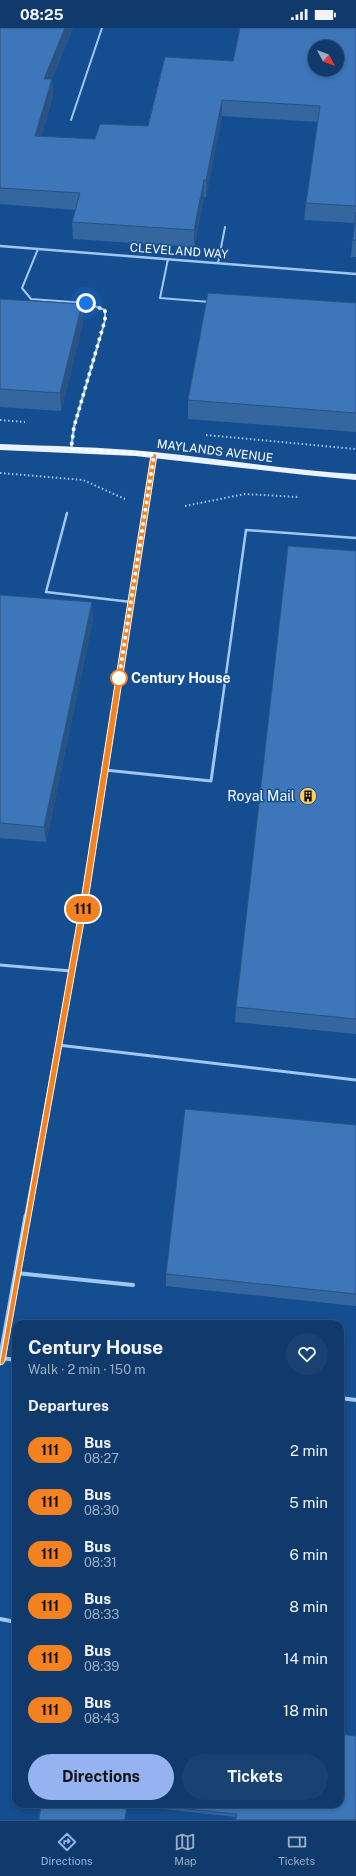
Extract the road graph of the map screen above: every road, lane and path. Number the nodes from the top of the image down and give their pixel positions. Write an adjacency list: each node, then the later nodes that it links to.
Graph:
1 (102, 28): 2 (lane)
2 (71, 120)
3 (225, 227): 7 (lane)
4 (0, 246): 5 (street, CLEVELAND WAY)
5 (38, 249): 6 (street, CLEVELAND WAY); 11 (lane)
6 (168, 259): 7 (street, CLEVELAND WAY); 9 (lane)
7 (218, 263): 8 (street, CLEVELAND WAY)
8 (356, 274)
9 (215, 302)
10 (0, 447): 11 (main road, MAYLANDS AVENUE)
11 (71, 449): 12 (main road, MAYLANDS AVENUE)
12 (154, 455): 14 (main road, MAYLANDS AVENUE); 20 (street)
13 (0, 473): 16 (path)
14 (356, 477)
15 (302, 497): 17 (path)
16 (129, 501)
17 (185, 506)
18 (67, 513): 20 (lane)
19 (356, 538): 21 (lane)
20 (131, 602): 21 (street)
21 (105, 770): 23 (street)
22 (0, 965): 23 (lane)
23 (71, 971): 24 (street)
24 (58, 1045): 25 (lane); 26 (street)
25 (356, 1080)
26 (16, 1273): 27 (lane); 28 (street)
27 (133, 1286)
28 (0, 1359): 29 (lane)
29 (12, 1360)
30 (344, 1398): 31 (lane)
31 (356, 1400)
32 (0, 1619): 33 (lane)
33 (12, 1621)

